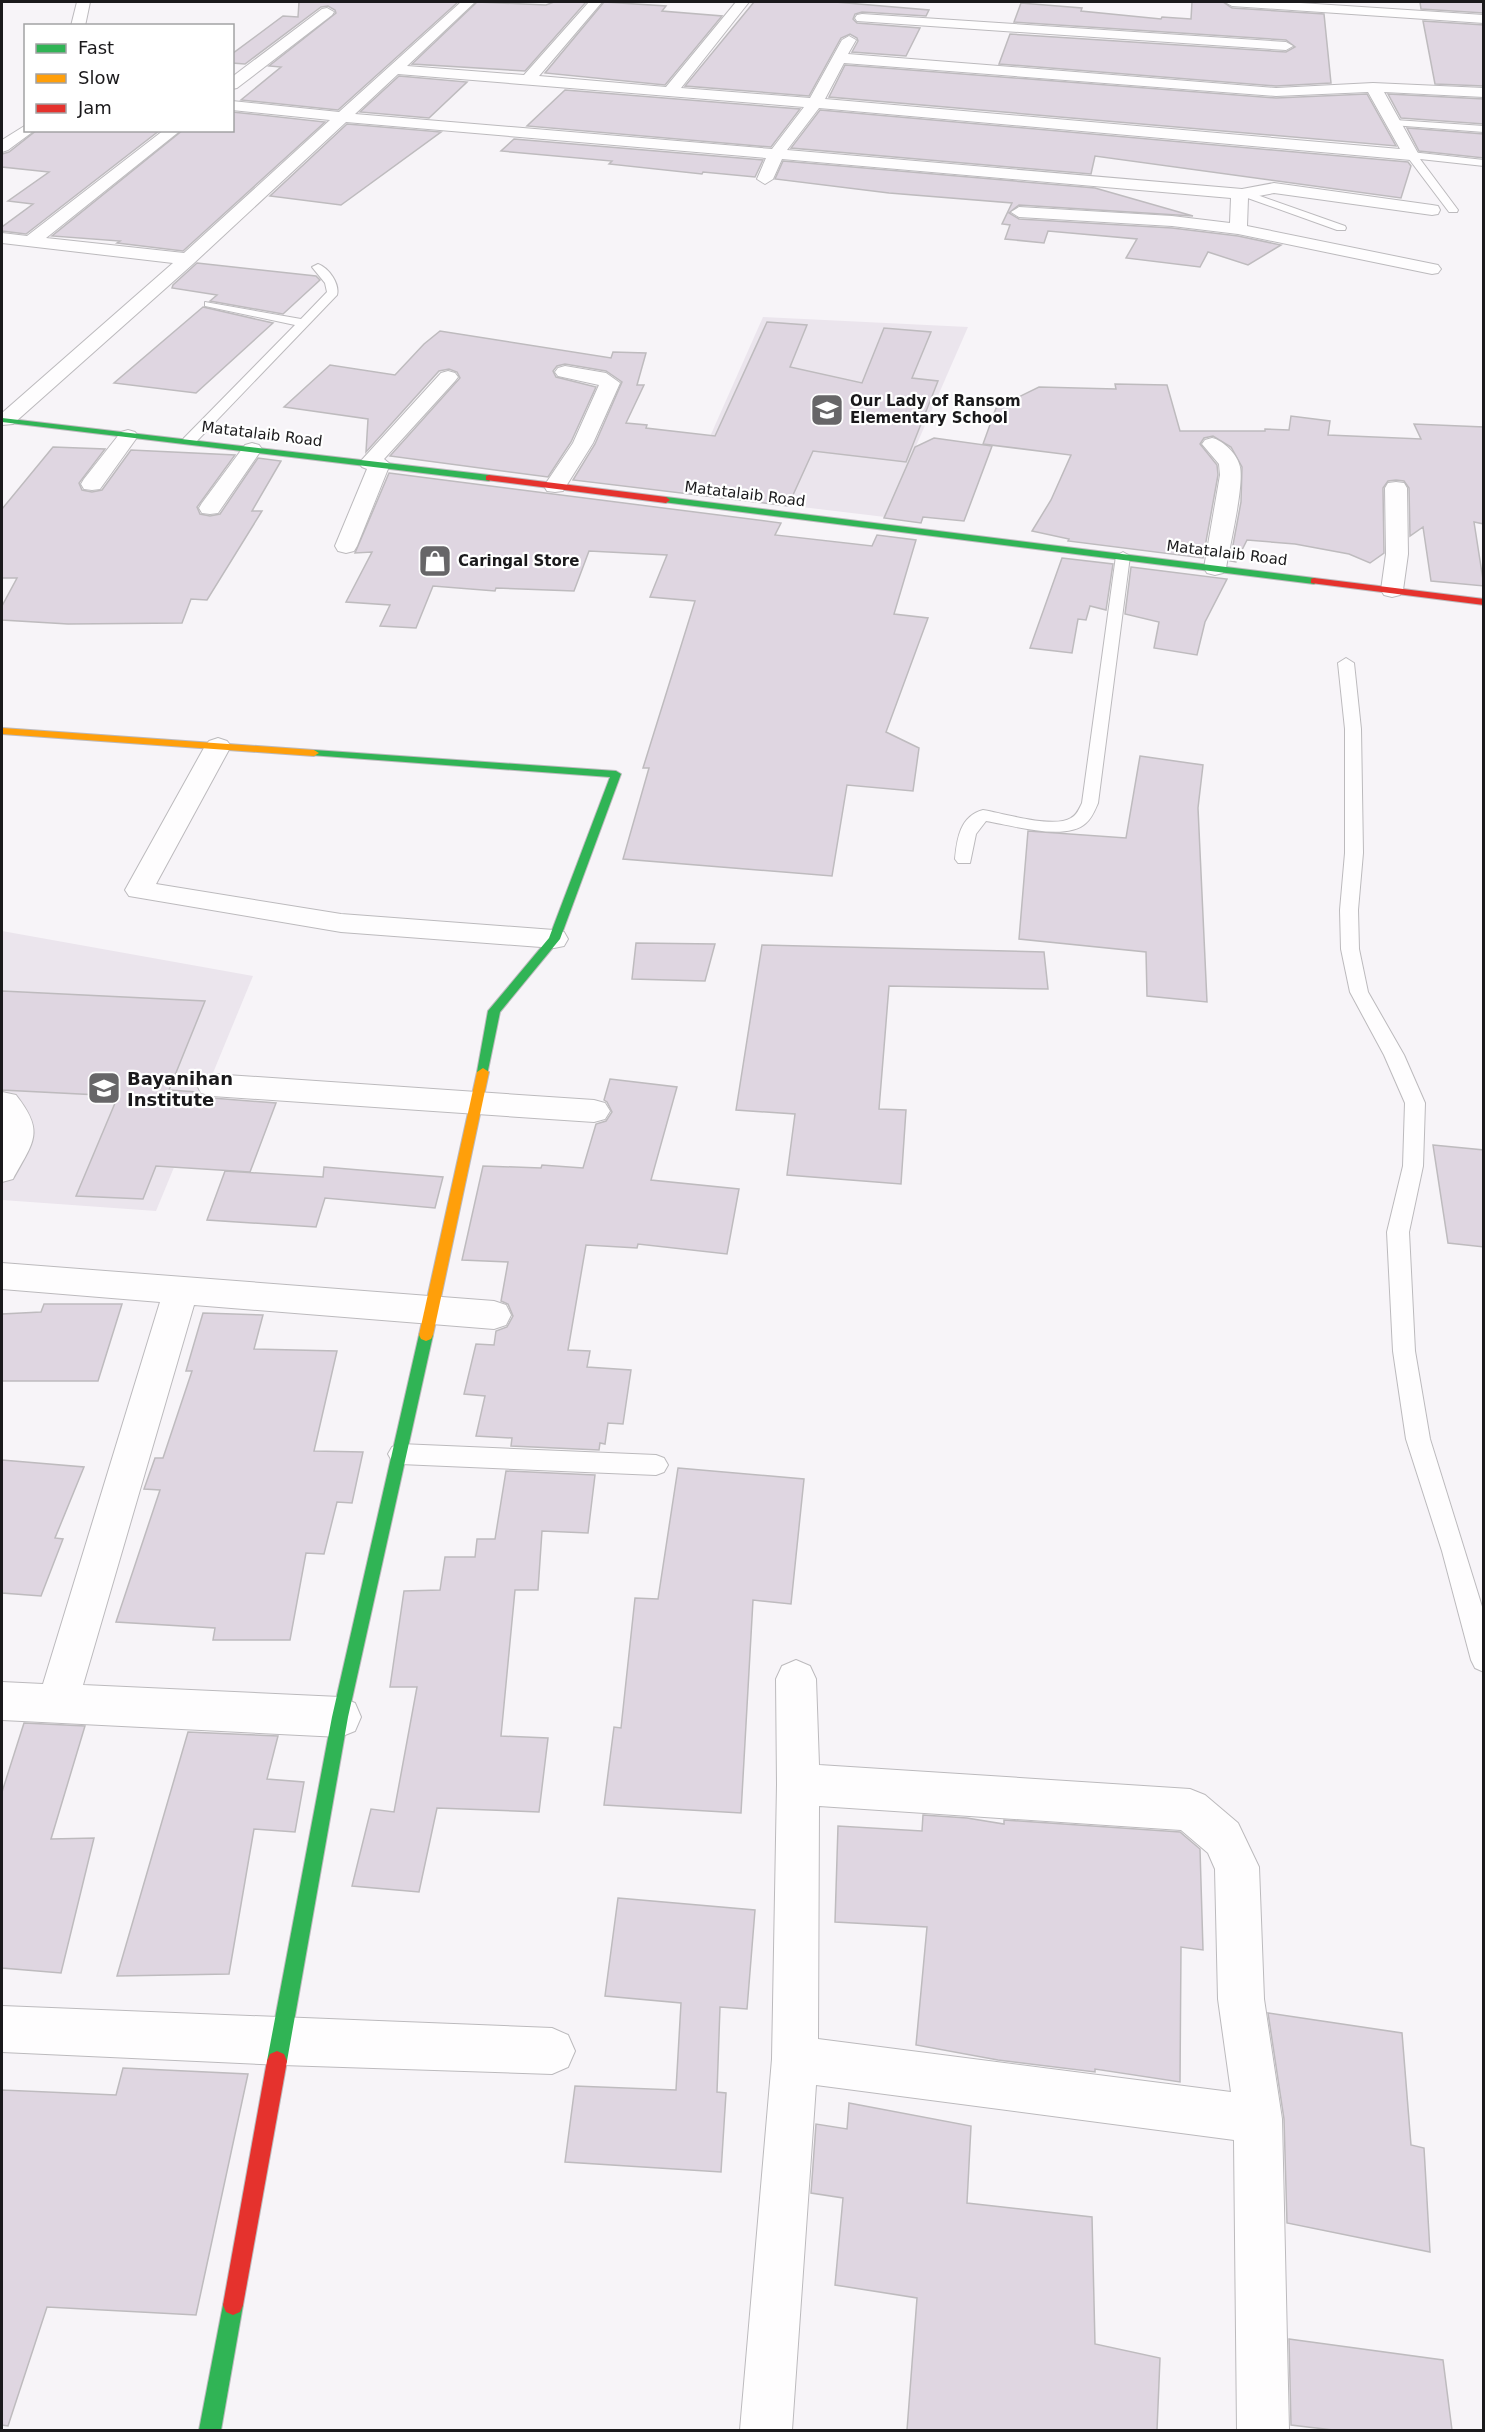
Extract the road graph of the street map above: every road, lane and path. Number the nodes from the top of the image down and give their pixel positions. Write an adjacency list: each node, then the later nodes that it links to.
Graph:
1 (82, 2): 11 (street)
2 (468, 2): 14 (street)
3 (596, 2): 15 (street)
4 (743, 2): 18 (street)
5 (872, 2): 9 (street)
6 (1232, 2): 7 (street)
7 (1322, 6): 10 (street)
8 (327, 12): 16 (street)
9 (862, 18): 12 (street); 13 (street)
10 (1484, 19)
11 (78, 24)
12 (1286, 46)
13 (838, 58): 17 (street); 20 (street)
14 (394, 69): 15 (street); 22 (street)
15 (528, 80): 18 (street)
16 (234, 83)
17 (1372, 87): 19 (street); 23 (street)
18 (669, 93): 20 (street)
19 (1484, 93)
20 (815, 102): 28 (street); 29 (street)
21 (234, 105): 22 (street)
22 (340, 117): 28 (street); 40 (street)
23 (1395, 123): 24 (lane); 29 (street)
24 (1484, 129)
25 (24, 131): 27 (street)
26 (171, 132): 39 (street)
27 (2, 147)
28 (776, 154): 31 (street); 32 (street)
29 (1411, 155): 30 (lane); 34 (lane)
30 (1484, 163)
31 (765, 179)
32 (1243, 194): 33 (street); 36 (lane); 37 (street)
33 (1432, 210)
34 (1453, 210)
35 (1019, 212): 37 (street)
36 (1341, 228)
37 (1238, 230): 42 (street)
38 (2, 238): 39 (street)
39 (31, 241): 40 (street)
40 (188, 259): 47 (street)
41 (318, 267): 44 (lane)
42 (1432, 269)
43 (209, 304): 44 (lane)
44 (304, 323): 49 (lane)
45 (565, 372): 54 (street)
46 (448, 377): 52 (street)
47 (4, 420): 48 (street, Matatalaib Road)
48 (128, 436): 49 (street, Matatalaib Road); 53 (street)
49 (189, 441): 51 (street, Matatalaib Road)
50 (1212, 444): 59 (street)
51 (252, 449): 52 (street, Matatalaib Road); 56 (street)
52 (374, 464): 54 (street, Matatalaib Road); 57 (street)
53 (92, 484)
54 (555, 486): 58 (street, Matatalaib Road)
55 (1396, 488): 60 (street)
56 (210, 508)
57 (346, 546)
58 (1123, 556): 59 (street, Matatalaib Road); 65 (lane)
59 (1215, 568): 60 (street, Matatalaib Road)
60 (1392, 590): 61 (street, Matatalaib Road)
61 (1484, 602)
62 (1346, 663): 78 (lane)
63 (2, 731): 64 (street)
64 (218, 746): 66 (street); 66 (street)
65 (964, 859)
66 (554, 939): 69 (street)
67 (212, 1085): 69 (street)
68 (2, 1103): 71 (street)
69 (478, 1103): 70 (street); 74 (street)
70 (594, 1111)
71 (2, 1170)
72 (2, 1276): 73 (street)
73 (181, 1289): 74 (street); 81 (street)
74 (431, 1310): 75 (street); 76 (street)
75 (494, 1315)
76 (400, 1454): 77 (lane); 82 (street)
77 (656, 1465)
78 (1484, 1660)
79 (796, 1679): 83 (street)
80 (2, 1701): 81 (street)
81 (57, 1704): 82 (street)
82 (340, 1717): 85 (street)
83 (798, 1784): 87 (street); 88 (street)
84 (2, 2029): 85 (street)
85 (282, 2042): 86 (street); 89 (street)
86 (552, 2051)
87 (795, 2059): 88 (street); 90 (street)
88 (1258, 2118): 91 (street)
89 (210, 2430)
90 (766, 2430)
91 (1263, 2430)

